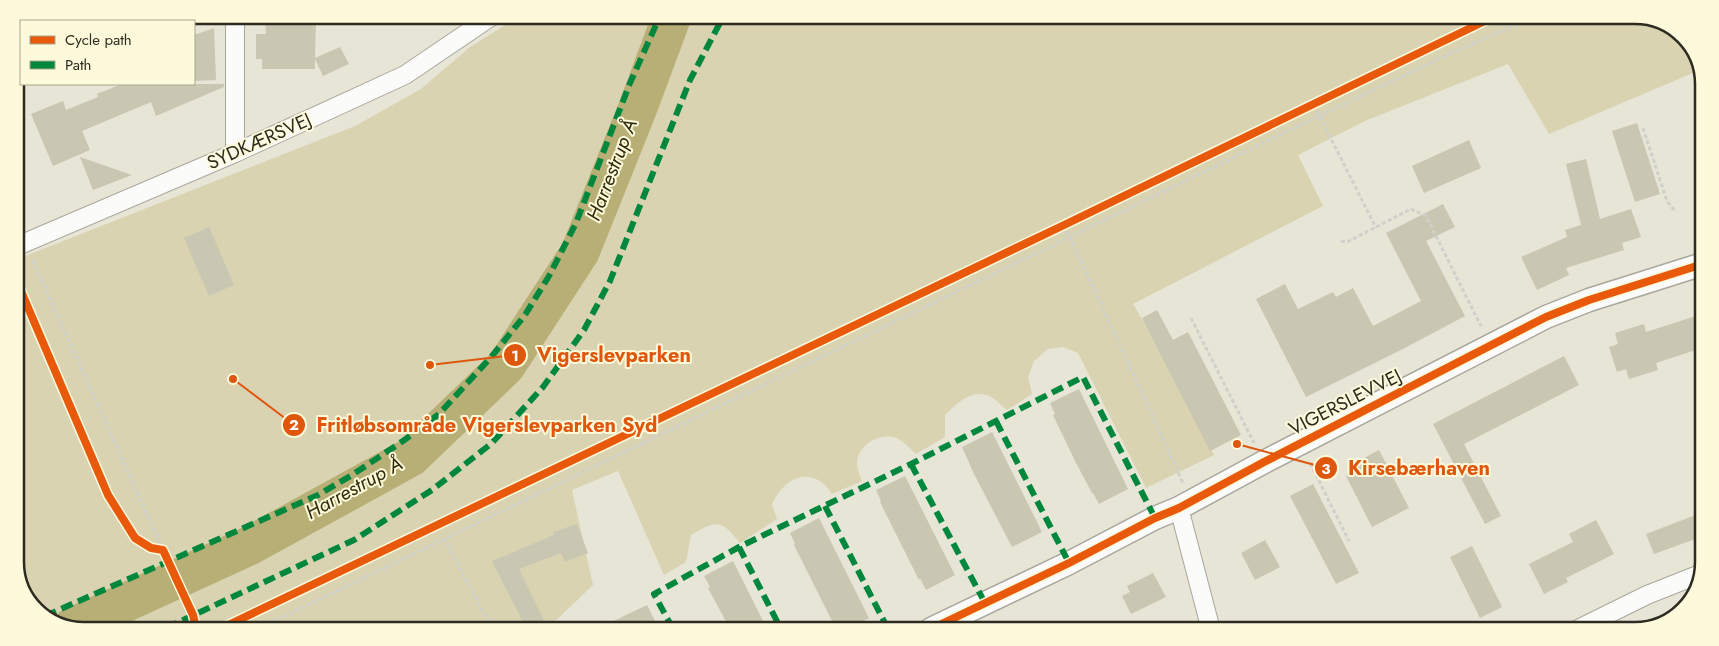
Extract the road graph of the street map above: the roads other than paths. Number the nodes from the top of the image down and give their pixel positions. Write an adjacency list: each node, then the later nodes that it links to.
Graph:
1 (236, 24): 3 (street)
2 (480, 24): 3 (street, SYDKÆRSVEJ)
3 (235, 153): 4 (street, SYDKÆRSVEJ)
4 (24, 243)
5 (1695, 266): 6 (street, VIGERSLEVVEJ)
6 (1185, 504): 8 (street, VIGERSLEVVEJ); 9 (street)
7 (1693, 577): 10 (street)
8 (946, 622)
9 (1209, 622)
10 (1592, 622)

